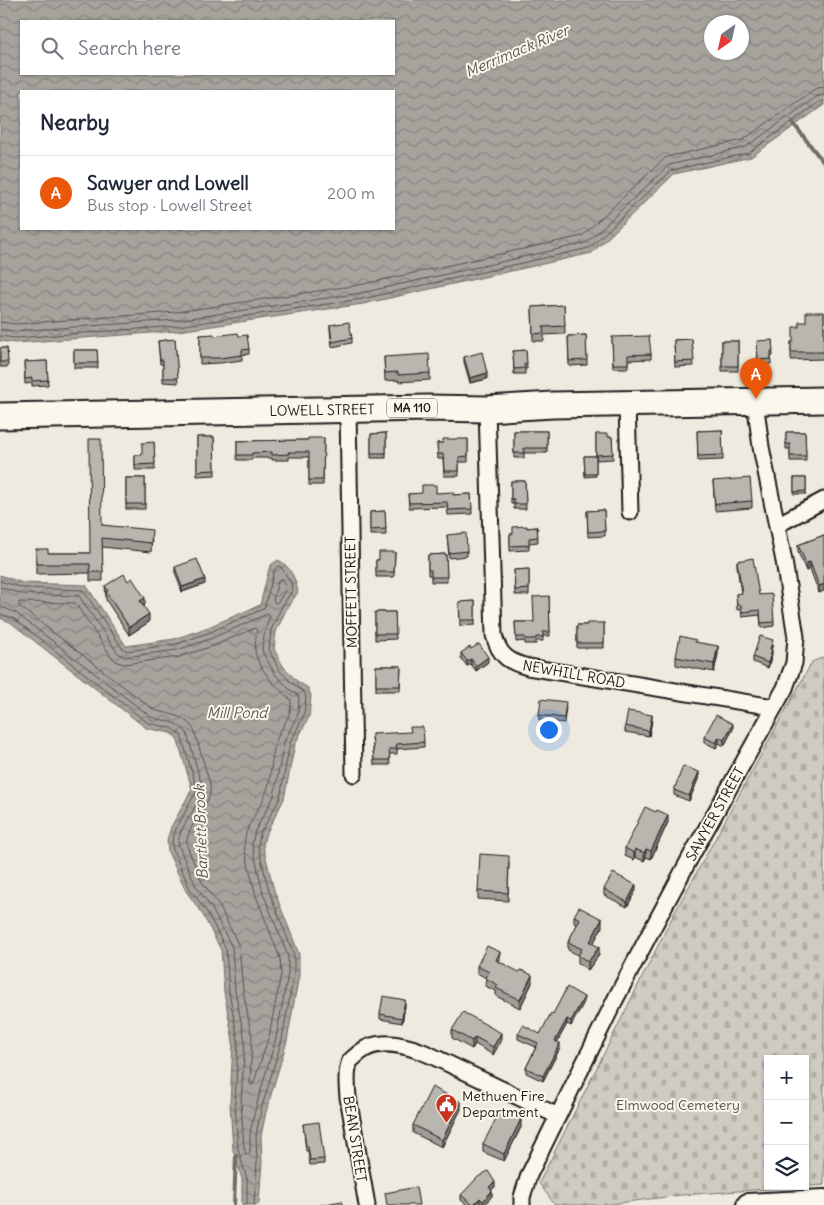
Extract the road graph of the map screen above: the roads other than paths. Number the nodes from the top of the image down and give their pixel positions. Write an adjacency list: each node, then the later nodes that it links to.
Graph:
1 (824, 400): 2 (main road, LOWELL STREET / MA 110)
2 (755, 401): 3 (main road, LOWELL STREET / MA 110); 9 (street, SAWYER STREET)
3 (627, 404): 5 (main road, LOWELL STREET / MA 110); 8 (street)
4 (348, 409): 5 (main road, LOWELL STREET / MA 110); 6 (main road, LOWELL STREET / MA 110); 11 (street, MOFFETT STREET)
5 (487, 409): 10 (street, NEWHILL ROAD)
6 (0, 416)
7 (824, 500): 9 (street)
8 (630, 512)
9 (777, 525): 10 (street, SAWYER STREET)
10 (774, 707): 12 (street, SAWYER STREET)
11 (354, 774)
12 (558, 1116): 14 (street, BEAN STREET); 15 (street, SAWYER STREET)
13 (824, 1201): 16 (main road)
14 (367, 1205)
15 (522, 1205)
16 (748, 1205)

